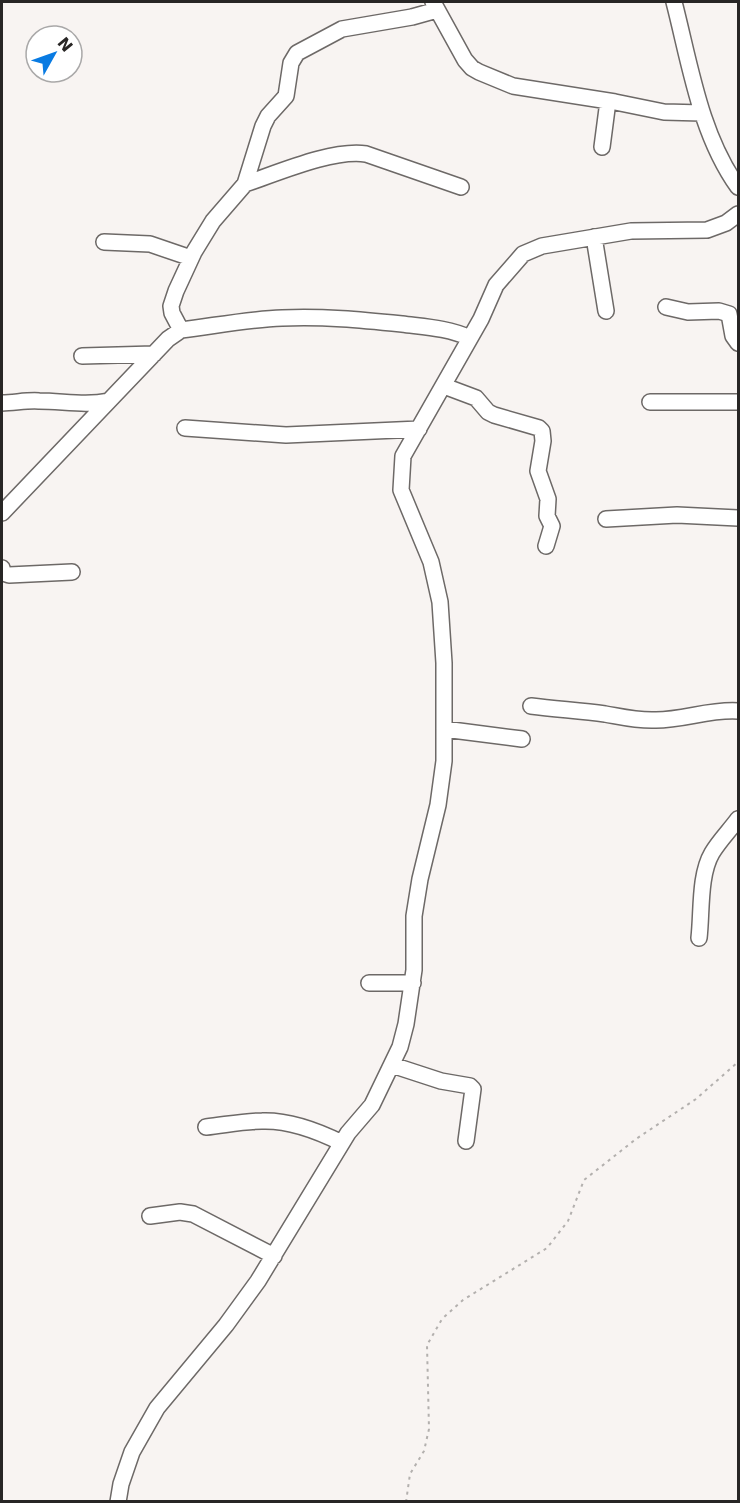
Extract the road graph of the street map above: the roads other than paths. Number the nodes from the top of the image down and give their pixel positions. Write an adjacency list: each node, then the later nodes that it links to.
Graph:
1 (674, 2): 4 (street)
2 (435, 6): 3 (street); 6 (street)
3 (609, 101): 4 (street); 5 (street)
4 (702, 113): 8 (street)
5 (602, 147)
6 (244, 184): 7 (street); 14 (street)
7 (461, 187)
8 (738, 187)
9 (738, 214): 10 (street)
10 (719, 226): 11 (street); 12 (street)
11 (738, 232)
12 (594, 237): 16 (street); 18 (street)
13 (104, 242): 14 (street)
14 (191, 258): 17 (street)
15 (666, 307): 19 (street)
16 (606, 311)
17 (181, 330): 18 (street); 20 (street)
18 (470, 338): 22 (street)
19 (738, 343)
20 (154, 354): 21 (street); 23 (street)
21 (82, 356)
22 (444, 386): 28 (street); 32 (street)
23 (109, 400): 26 (street); 29 (street)
24 (650, 402): 25 (street)
25 (738, 402)
26 (2, 403)
27 (185, 428): 28 (street)
28 (419, 429): 37 (street)
29 (2, 513)
30 (738, 518): 31 (street)
31 (606, 519)
32 (546, 546)
33 (2, 568): 34 (street)
34 (72, 572)
35 (531, 706): 36 (street)
36 (738, 711)
37 (444, 729): 38 (street); 42 (street)
38 (522, 739)
39 (738, 819): 40 (street)
40 (699, 938)
41 (369, 982): 42 (street)
42 (413, 983): 43 (street)
43 (392, 1065): 45 (street); 46 (street)
44 (206, 1127): 46 (street)
45 (466, 1141)
46 (342, 1143): 48 (street)
47 (150, 1216): 48 (street)
48 (274, 1256): 49 (street)
49 (118, 1502)

